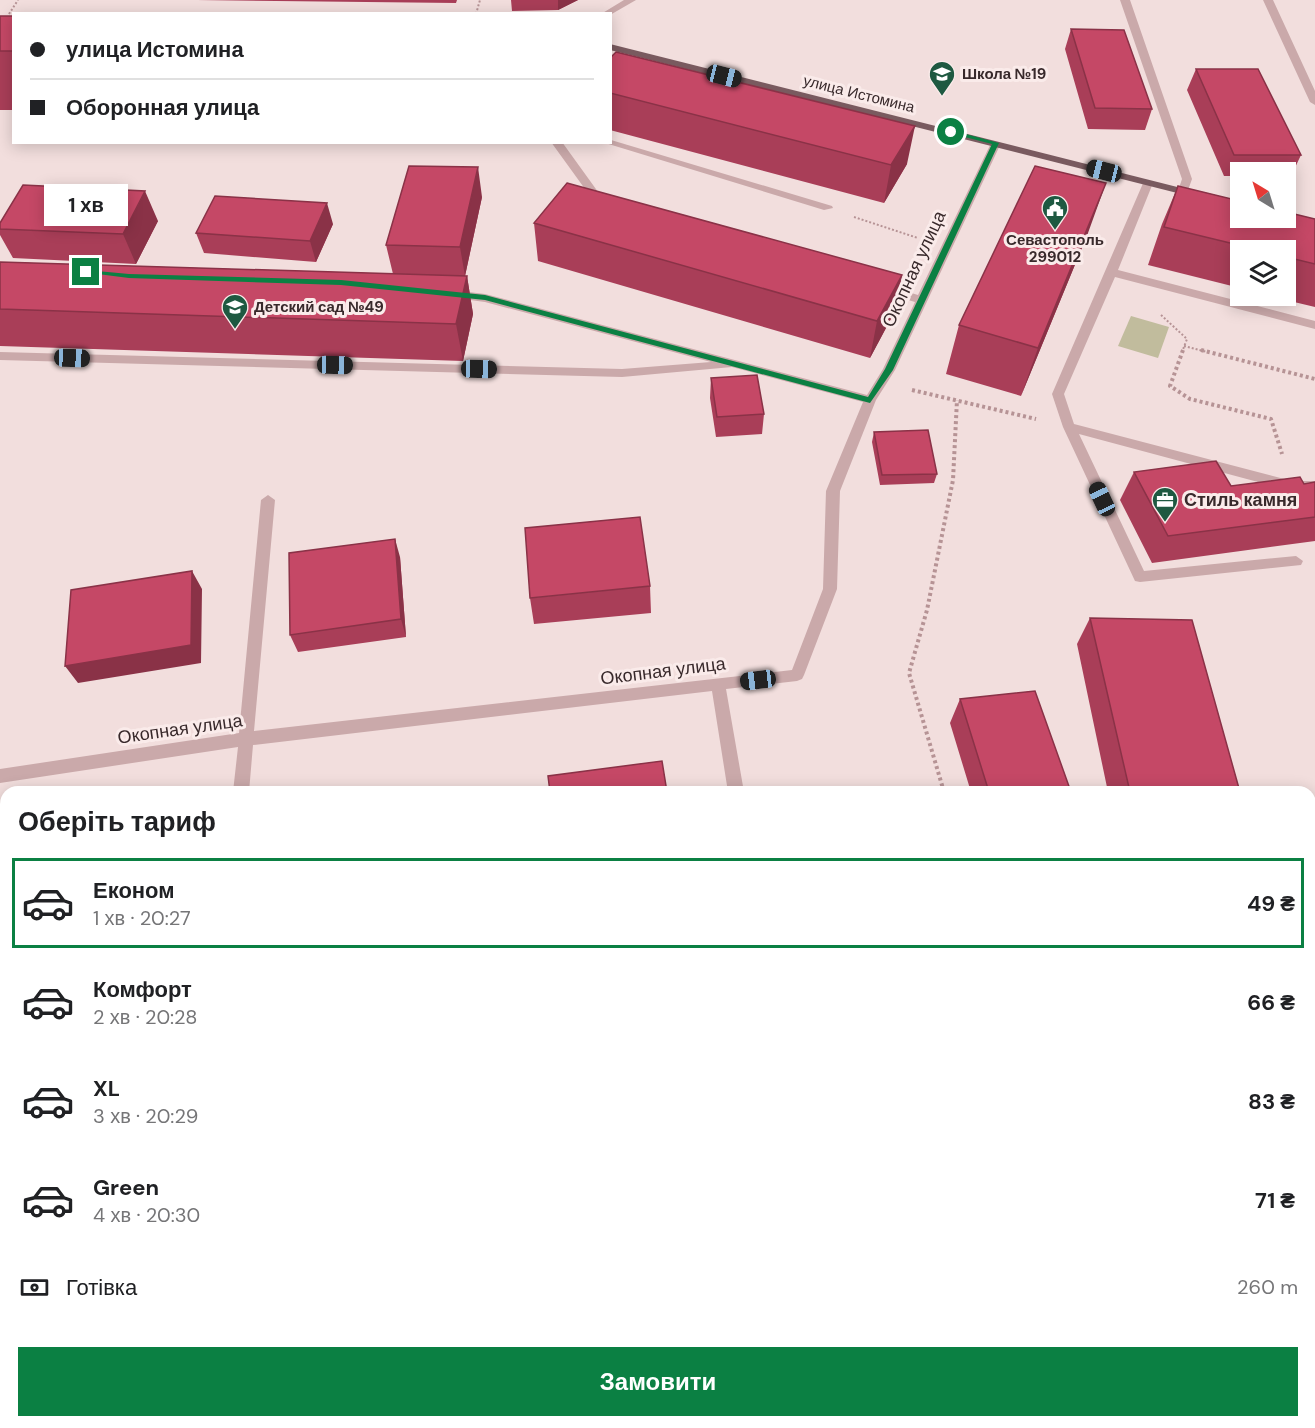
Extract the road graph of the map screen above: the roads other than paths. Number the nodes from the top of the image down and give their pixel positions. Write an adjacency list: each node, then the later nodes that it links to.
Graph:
1 (631, 0): 4 (street)
2 (1125, 0): 11 (street)
3 (1268, 0): 6 (street)
4 (609, 12)
5 (612, 47): 8 (main road, улица Истомина)
6 (1315, 102)
7 (612, 143): 13 (street)
8 (996, 143): 10 (main road, улица Истомина); 18 (street, Окопная улица)
9 (557, 144): 14 (street)
10 (1148, 183): 11 (main road, улица Истомина); 15 (street)
11 (1183, 191): 12 (main road, улица Истомина)
12 (1206, 197)
13 (828, 208)
14 (614, 210)
15 (1111, 272): 19 (street); 23 (street)
16 (864, 283): 18 (street)
17 (441, 293): 21 (street)
18 (921, 300): 22 (street, Окопная улица)
19 (1315, 326)
20 (0, 356): 21 (street)
21 (739, 364): 22 (street)
22 (870, 400): 27 (street, Окопная улица)
23 (1069, 427): 24 (street); 26 (street)
24 (1315, 486)
25 (268, 500): 28 (street)
26 (1296, 561)
27 (718, 684): 28 (street, Окопная улица); 31 (street)
28 (245, 739): 29 (street, Окопная улица); 30 (street)
29 (0, 776)
30 (241, 786)
31 (735, 786)

